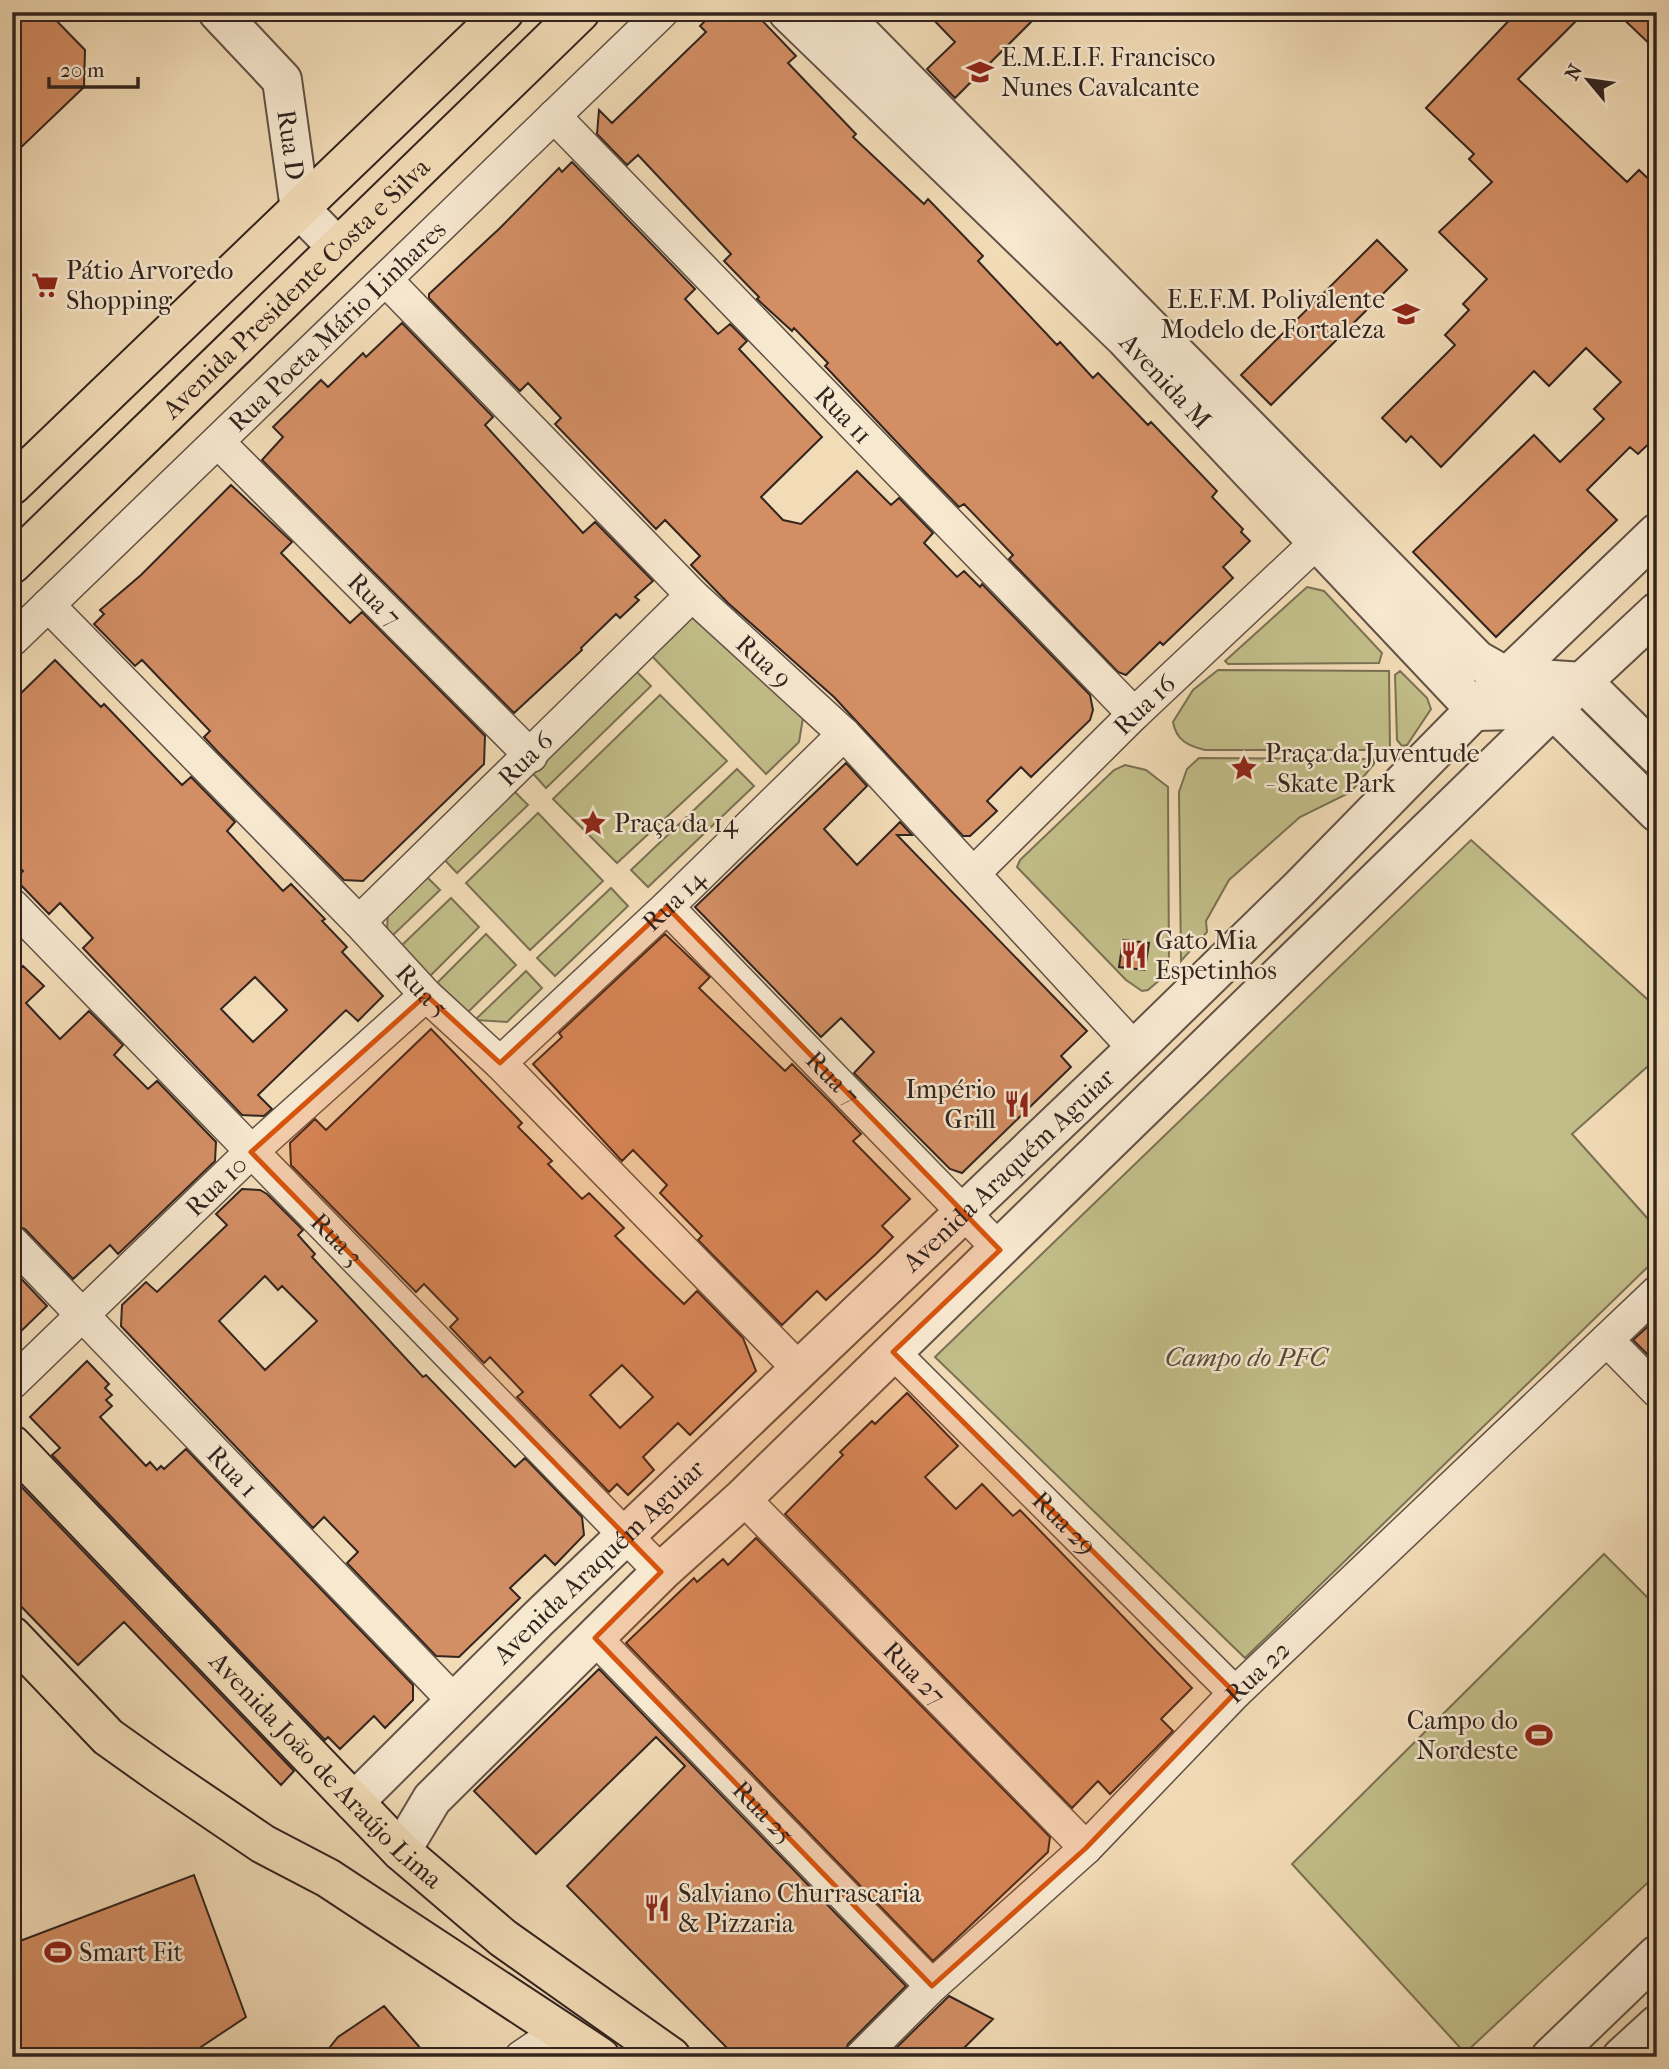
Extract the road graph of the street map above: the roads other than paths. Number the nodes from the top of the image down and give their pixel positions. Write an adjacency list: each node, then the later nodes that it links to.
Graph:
1 (218, 12): 8 (street, Rua D)
2 (504, 12): 8 (main road, Avenida Presidente Costa e Silva)
3 (580, 12): 9 (main road, Avenida Presidente Costa e Silva)
4 (662, 12): 7 (street, Rua Poeta Mário Linhares)
5 (788, 12): 11 (street, Avenida M)
6 (839, 12): 11 (street, Avenida M)
7 (554, 116): 10 (street, Rua Poeta Mário Linhares); 25 (street, Rua 11)
8 (300, 209): 9 (street, Rua D); 13 (main road, Avenida Presidente Costa e Silva)
9 (337, 247): 16 (main road, Avenida Presidente Costa e Silva)
10 (386, 280): 12 (street, Rua Poeta Mário Linhares); 17 (street, Rua 9)
11 (1135, 328): 15 (street, Avenida M); 21 (street, Avenida M)
12 (218, 442): 18 (street, Rua Poeta Mário Linhares); 28 (street, Rua 7)
13 (12, 485)
14 (1657, 533): 21 (street, Avenida Araquém Aguiar)
15 (1317, 541): 24 (street, Avenida M); 25 (street, Rua 16)
16 (12, 564)
17 (692, 595): 26 (street, Rua 9); 28 (street, Rua 6)
18 (48, 605): 20 (street, Rua Poeta Mário Linhares); 34 (street, Rua 5)
19 (1657, 612): 22 (street, Avenida Araquém Aguiar)
20 (12, 640)
21 (1507, 677): 22 (street, Avenida M); 24 (street, Avenida Araquém Aguiar)
22 (1583, 682): 23 (street, Avenida Araquém Aguiar); 27 (street)
23 (1553, 709): 24 (street); 29 (street); 35 (street, Avenida Araquém Aguiar)
24 (1477, 711): 31 (street, Avenida Araquém Aguiar)
25 (1134, 714): 30 (street, Rua 16)
26 (844, 734): 30 (street, Rua 9); 33 (street, Rua 14)
27 (1657, 755)
28 (531, 756): 34 (street, Rua 6)
29 (1657, 812)
30 (975, 872): 37 (street, Rua 9)
31 (1299, 889): 35 (street); 37 (street, Avenida Araquém Aguiar)
32 (12, 905): 39 (street, Rua 3)
33 (667, 907): 38 (street, Rua 14); 40 (street, Rua 7)
34 (359, 922): 36 (street, Rua 5)
35 (1334, 925): 42 (street, Avenida Araquém Aguiar)
36 (426, 995): 38 (street, Rua 5); 39 (street, Rua 10)
37 (1135, 1049): 40 (street, Avenida Araquém Aguiar)
38 (500, 1063): 47 (street, Rua 5)
39 (251, 1152): 44 (street, Rua 10); 52 (street, Rua 3)
40 (964, 1214): 42 (street, Rua 7); 47 (street, Avenida Araquém Aguiar)
41 (12, 1242): 44 (street, Rua 1)
42 (1000, 1250): 46 (street, Avenida Araquém Aguiar)
43 (1657, 1292): 45 (street, Rua 22)
44 (83, 1315): 48 (street, Rua 10); 57 (street, Rua 1)
45 (1607, 1340): 49 (street); 56 (street, Rua 22)
46 (893, 1352): 51 (street, Avenida Araquém Aguiar); 56 (street, Rua 29)
47 (800, 1370): 52 (street, Avenida Araquém Aguiar)
48 (12, 1384)
49 (1657, 1391)
50 (12, 1445): 58 (main road, Avenida João de Araújo Lima)
51 (743, 1498): 53 (street, Avenida Araquém Aguiar); 59 (street, Rua 27)
52 (625, 1536): 53 (street, Rua 3); 57 (street, Avenida Araquém Aguiar)
53 (661, 1572): 55 (street, Avenida Araquém Aguiar)
54 (12, 1636): 64 (main road)
55 (595, 1638): 60 (street, Avenida Araquém Aguiar); 62 (street, Rua 25)
56 (1235, 1693): 59 (street, Rua 22)
57 (455, 1702): 58 (street, Avenida Araquém Aguiar)
58 (354, 1802): 60 (main road, Avenida João de Araújo Lima)
59 (1086, 1848): 62 (street, Rua 22)
60 (401, 1852): 67 (main road, Avenida João de Araújo Lima)
61 (1657, 1955): 69 (street)
62 (932, 1986): 68 (street, Rua 22)
63 (1657, 2025): 70 (street)
64 (561, 2030): 65 (street); 66 (main road)
65 (521, 2057)
66 (600, 2057)
67 (671, 2057)
68 (861, 2057)
69 (1551, 2057)
70 (1622, 2057)

